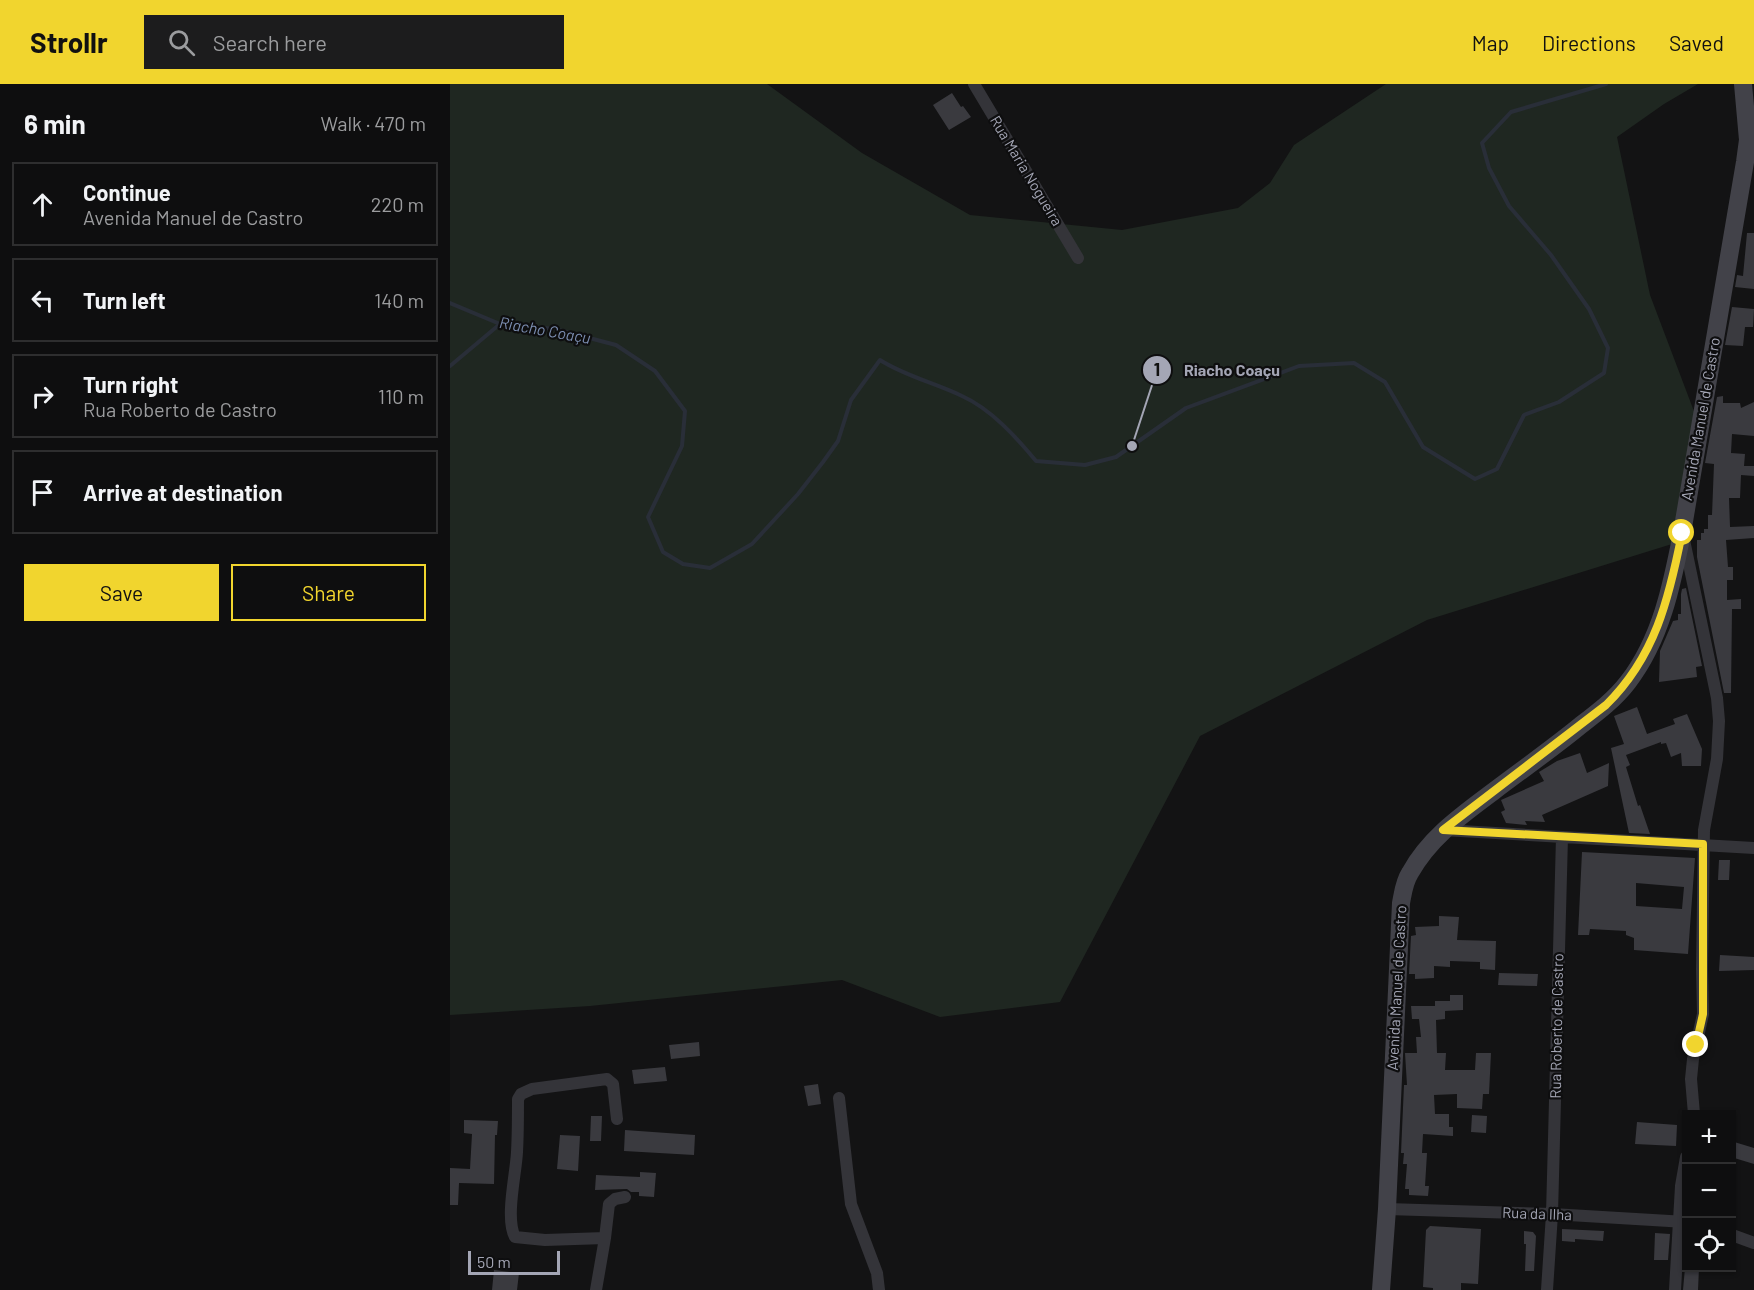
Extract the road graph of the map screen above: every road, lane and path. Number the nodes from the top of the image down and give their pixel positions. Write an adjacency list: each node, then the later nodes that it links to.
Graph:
1 (974, 84): 3 (street, Rua Maria Nogueira)
2 (1743, 84): 4 (street, Avenida Manuel de Castro)
3 (1078, 258)
4 (1682, 533): 5 (street, Avenida Manuel de Castro); 7 (street)
5 (1443, 830): 6 (street); 14 (street, Avenida Manuel de Castro)
6 (1562, 837): 7 (street); 15 (street, Rua Roberto de Castro)
7 (1703, 844): 8 (street); 10 (street)
8 (1754, 848)
9 (839, 1098): 21 (street)
10 (1694, 1110)
11 (617, 1119): 18 (street)
12 (1685, 1164): 16 (street)
13 (625, 1197): 18 (street)
14 (1387, 1209): 15 (street, Rua da Ilha); 22 (street, Avenida Manuel de Castro)
15 (1552, 1214): 16 (street, Rua da Ilha); 23 (street, Rua Roberto de Castro)
16 (1682, 1222): 24 (street)
17 (1736, 1237): 19 (street)
18 (605, 1238): 20 (street)
19 (1754, 1243)
20 (596, 1290)
21 (879, 1290)
22 (1381, 1290)
23 (1547, 1290)
24 (1675, 1290)

